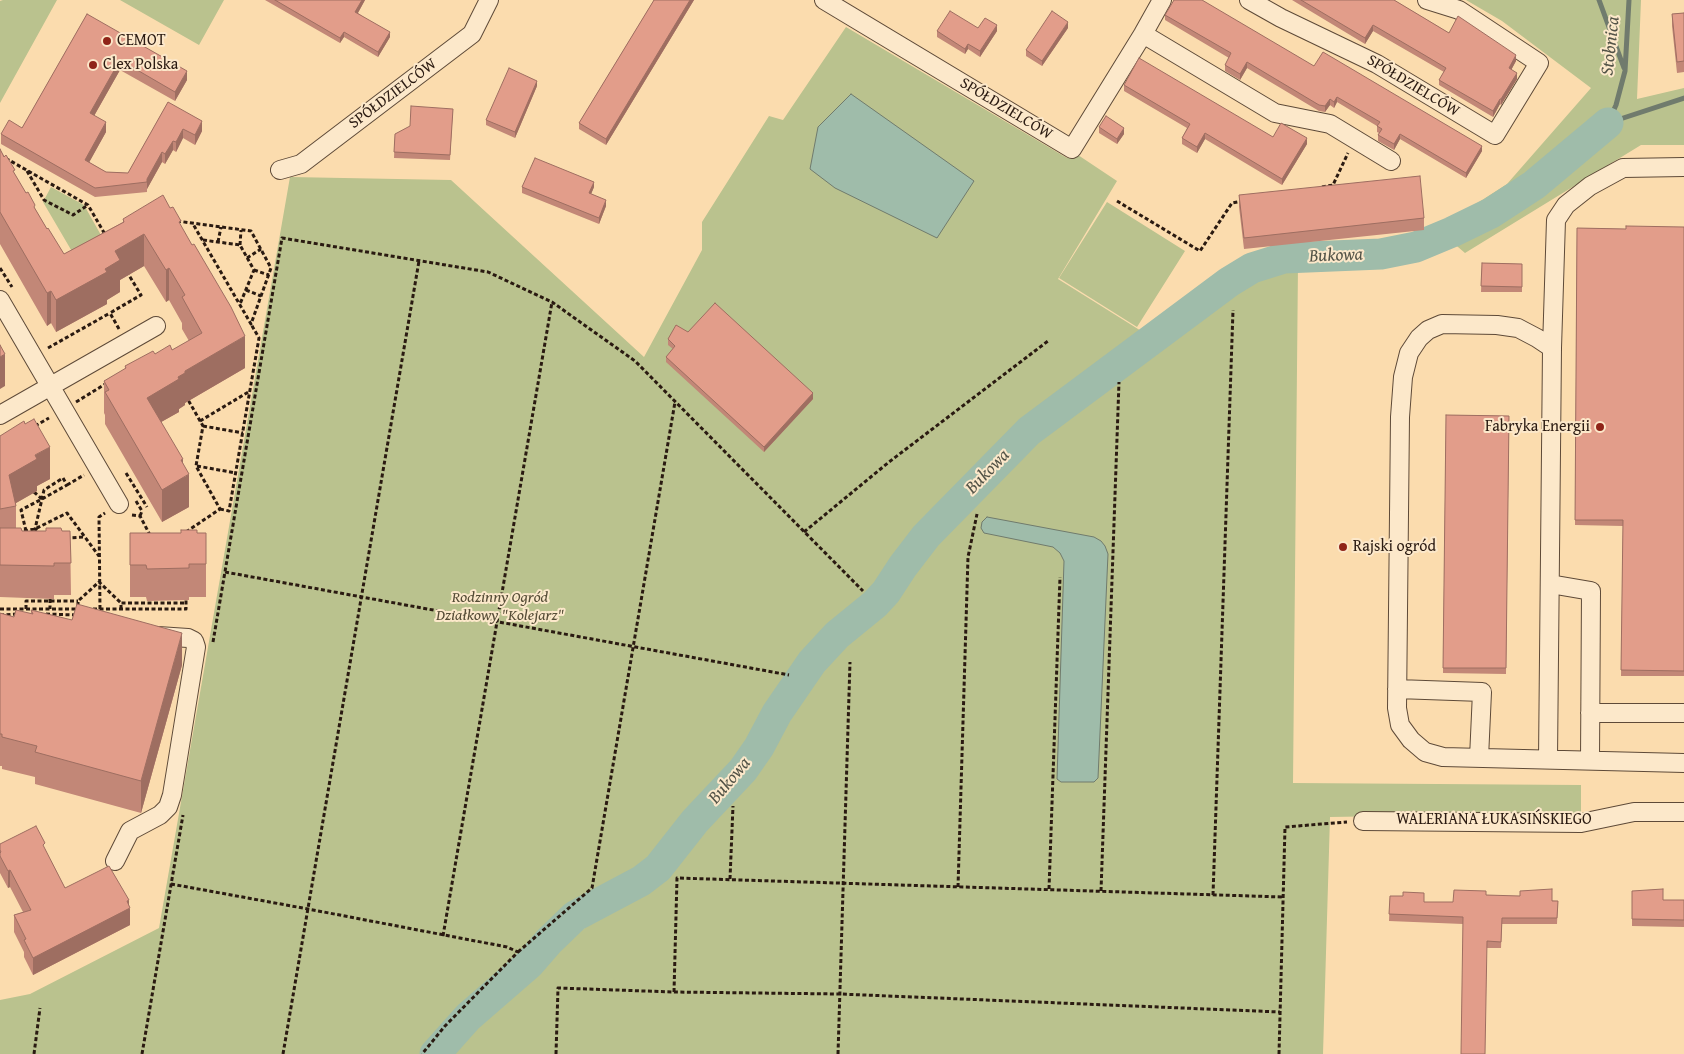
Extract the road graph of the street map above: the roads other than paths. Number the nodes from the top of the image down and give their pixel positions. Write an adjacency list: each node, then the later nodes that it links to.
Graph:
1 (489, 0): 9 (street, SPÓŁDZIELCÓW)
2 (824, 0): 6 (street, SPÓŁDZIELCÓW)
3 (1162, 0): 6 (street, SPÓŁDZIELCÓW)
4 (1249, 0): 5 (street, SPÓŁDZIELCÓW)
5 (1427, 0)
6 (1143, 34): 7 (street)
7 (1391, 161)
8 (1684, 167): 12 (street)
9 (280, 170)
10 (0, 300): 13 (street)
11 (156, 326): 13 (street)
12 (1552, 348): 16 (street); 18 (street)
13 (48, 386): 14 (street); 15 (street)
14 (0, 415)
15 (128, 505)
16 (1550, 584): 19 (street); 22 (street)
17 (143, 635): 27 (street)
18 (1397, 689): 21 (street); 21 (street)
19 (1590, 713): 20 (street); 23 (street)
20 (1684, 713)
21 (1479, 758): 22 (street)
22 (1548, 759): 23 (street)
23 (1590, 760): 24 (street)
24 (1684, 763)
25 (1684, 812): 26 (street, WALERIANA ŁUKASIŃSKIEGO)
26 (1363, 821)
27 (114, 861)

